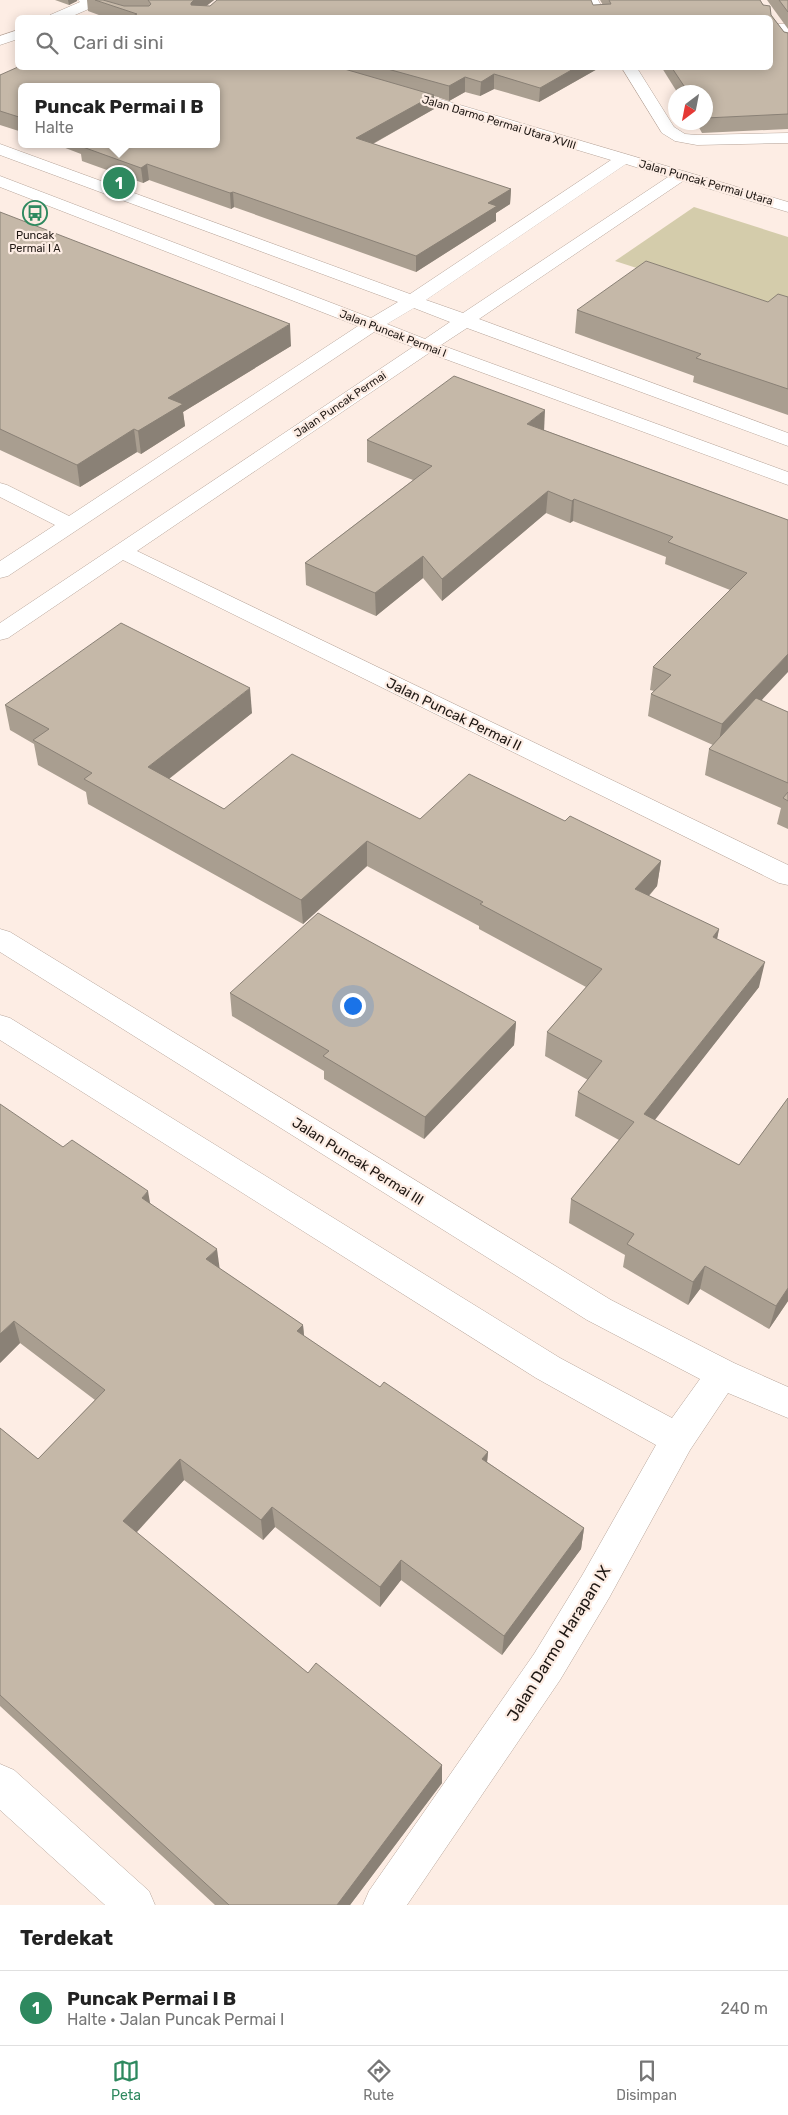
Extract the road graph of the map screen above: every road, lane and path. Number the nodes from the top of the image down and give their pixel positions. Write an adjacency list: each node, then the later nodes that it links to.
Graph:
1 (591, 0): 5 (street)
2 (88, 2): 3 (street); 4 (street)
3 (61, 15)
4 (133, 15)
5 (599, 15)
6 (779, 25): 9 (street)
7 (15, 35): 8 (street)
8 (0, 41)
9 (788, 42)
10 (631, 70): 12 (street)
11 (381, 87): 14 (street, Jalan Darmo Permai Utara XVIII)
12 (788, 138)
13 (0, 149): 18 (street)
14 (625, 158): 15 (street, Jalan Puncak Permai Utara); 18 (street)
15 (682, 175): 17 (street, Jalan Puncak Permai Utara); 19 (street, Jalan Puncak Permai)
16 (0, 181): 20 (street, Jalan Puncak Permai I)
17 (788, 206)
18 (411, 302): 19 (street); 20 (street)
19 (464, 321): 21 (street, Jalan Puncak Permai); 22 (street)
20 (372, 325): 21 (street, Jalan Puncak Permai I); 25 (street)
21 (426, 346): 23 (street, Jalan Puncak Permai I); 26 (street, Jalan Puncak Permai)
22 (788, 440)
23 (788, 480)
24 (0, 489): 25 (street)
25 (71, 525): 27 (street)
26 (121, 551): 28 (street, Jalan Puncak Permai); 29 (street, Jalan Puncak Permai II)
27 (0, 571)
28 (0, 633)
29 (788, 876)
30 (0, 939): 32 (street, Jalan Puncak Permai III)
31 (0, 1026): 34 (street)
32 (722, 1374): 33 (street, Jalan Puncak Permai III); 34 (street, Jalan Darmo Harapan IX)
33 (788, 1403)
34 (678, 1440): 37 (street, Jalan Darmo Harapan IX)
35 (0, 1784): 36 (street)
36 (135, 1905)
37 (383, 1905)

